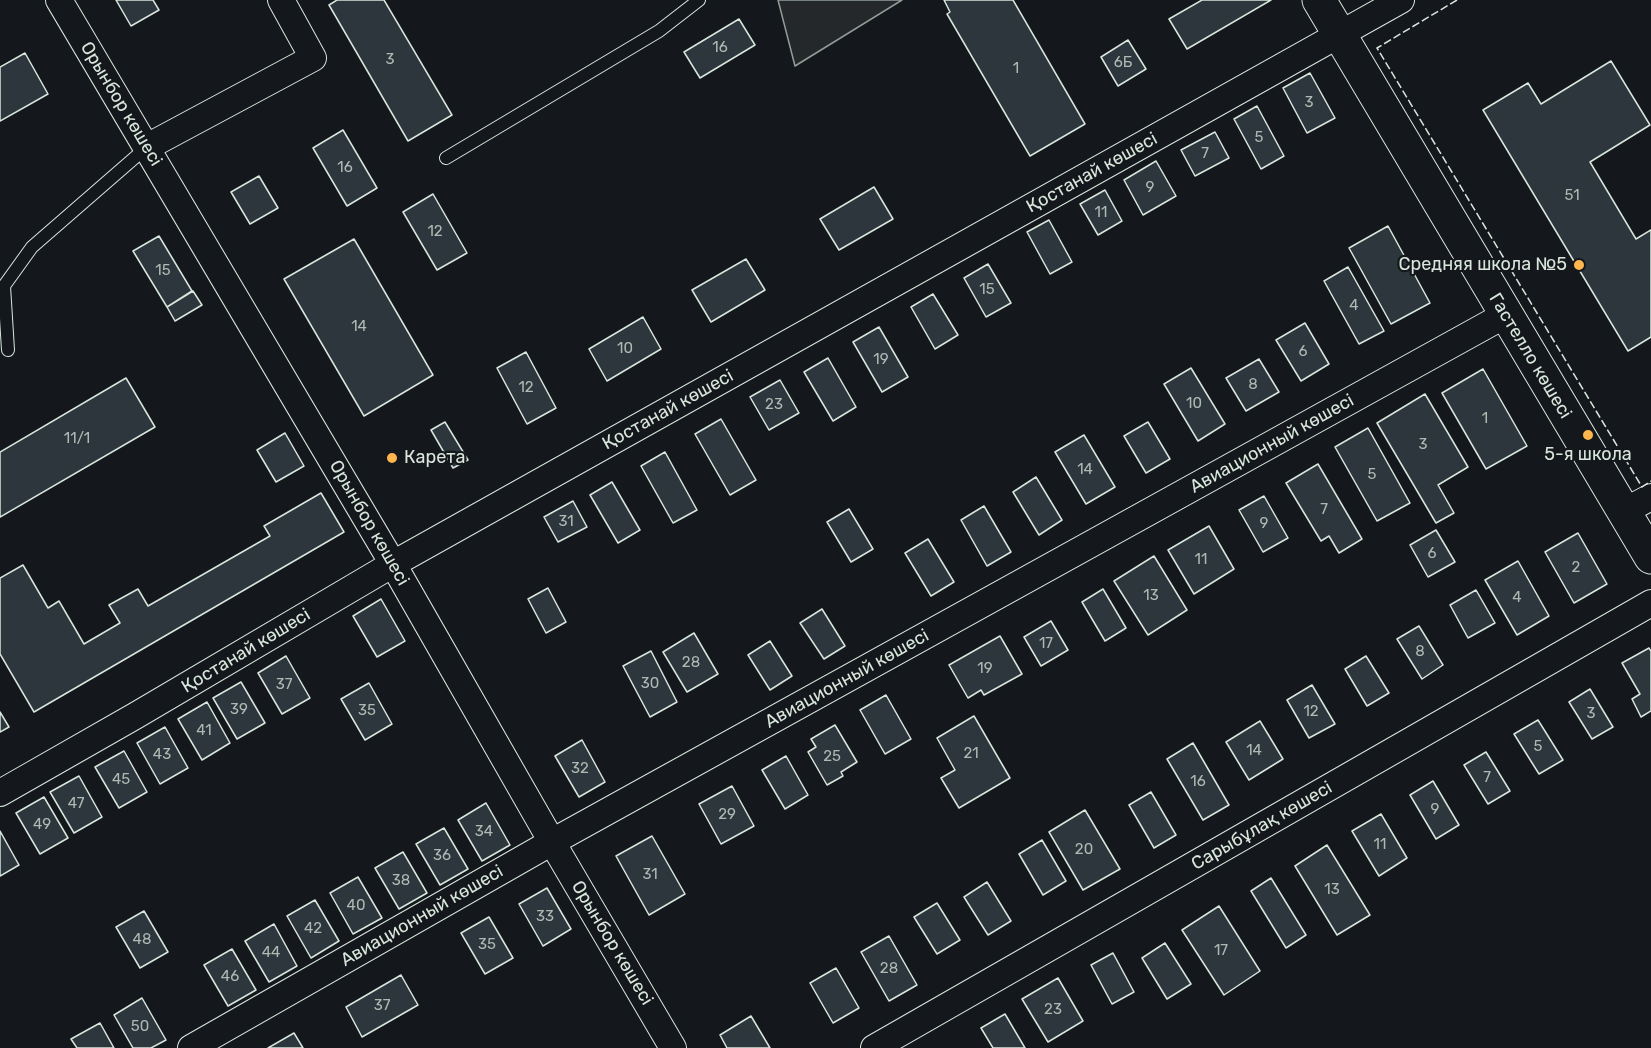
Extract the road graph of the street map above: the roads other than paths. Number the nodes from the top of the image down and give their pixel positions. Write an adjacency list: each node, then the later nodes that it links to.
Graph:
1 (59, 0): 7 (street, Орынбор көшесі)
2 (281, 0): 7 (street)
3 (699, 0): 8 (lane)
4 (1319, 0): 6 (street, Гастелло көшесі)
5 (1401, 0): 6 (street, Қостанай көшесі)
6 (1340, 35): 9 (street, Гастелло көшесі); 13 (street, Қостанай көшесі)
7 (147, 147): 10 (lane); 13 (street, Орынбор көшесі)
8 (446, 158)
9 (1505, 315): 11 (street, Гастелло көшесі); 16 (street, Авиационный көшесі)
10 (8, 350)
11 (1637, 505): 12 (street, Гастелло көшесі)
12 (1651, 557)
13 (393, 564): 15 (street, Қостанай көшесі); 16 (street, Орынбор көшесі)
14 (1651, 603): 19 (street, Сарыбұлақ көшесі)
15 (0, 793)
16 (552, 842): 17 (street, Авиационный көшесі); 18 (street, Орынбор көшесі)
17 (191, 1048)
18 (674, 1048)
19 (873, 1048)

